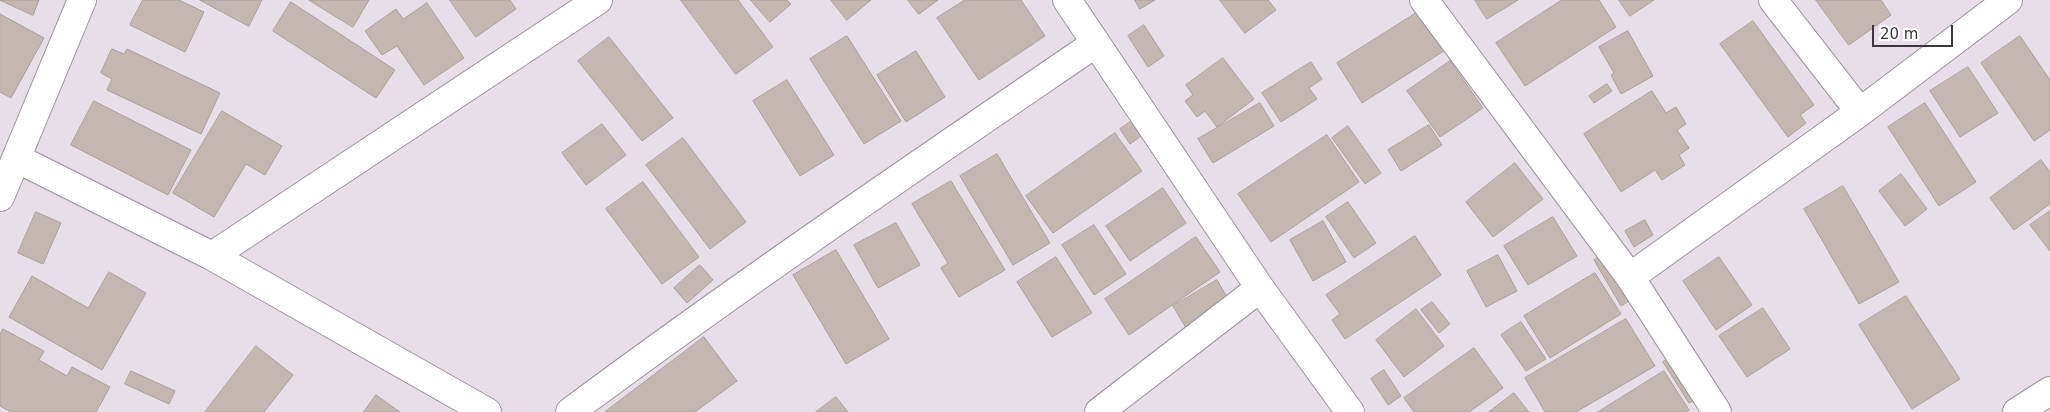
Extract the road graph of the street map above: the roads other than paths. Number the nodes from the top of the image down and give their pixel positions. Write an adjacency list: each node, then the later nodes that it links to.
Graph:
1 (82, 0): 9 (street)
2 (598, 0): 11 (street)
3 (1067, 0): 7 (street)
4 (1424, 0): 12 (street)
5 (1773, 0): 8 (street)
6 (2008, 0): 8 (street)
7 (1096, 43): 13 (street); 16 (street)
8 (1860, 112): 12 (street)
9 (16, 158): 10 (street); 11 (street)
10 (0, 197)
11 (212, 256): 15 (street)
12 (1630, 277): 19 (street)
13 (1260, 288): 17 (street); 18 (street)
14 (2050, 391): 20 (street)
15 (488, 412)
16 (570, 412)
17 (1099, 412)
18 (1350, 412)
19 (1717, 412)
20 (2017, 412)

